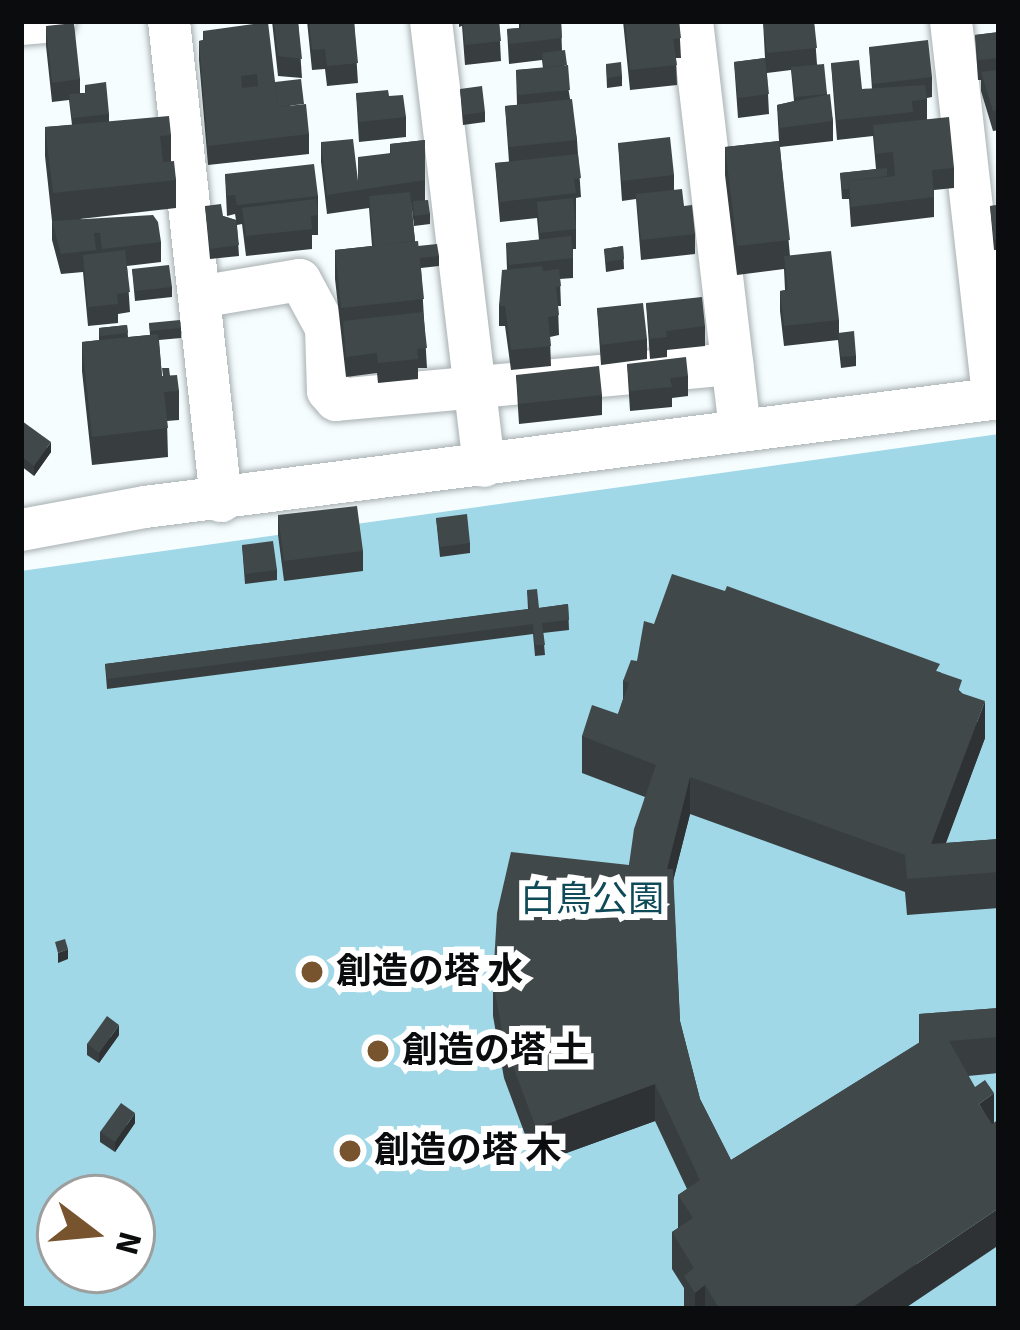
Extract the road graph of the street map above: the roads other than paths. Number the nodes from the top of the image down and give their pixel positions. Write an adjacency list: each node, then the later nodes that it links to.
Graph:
1 (55, 21): 6 (street)
2 (169, 21): 8 (street)
3 (431, 21): 11 (street)
4 (692, 21): 10 (street)
5 (951, 21): 9 (street)
6 (45, 22): 7 (street)
7 (21, 25)
8 (200, 297): 11 (street); 15 (street)
9 (993, 338): 12 (street)
10 (732, 364): 11 (street); 13 (street)
11 (474, 387): 14 (street)
12 (996, 398): 13 (street)
13 (740, 428): 14 (street)
14 (484, 466): 15 (street)
15 (221, 501): 16 (street)
16 (21, 530)

